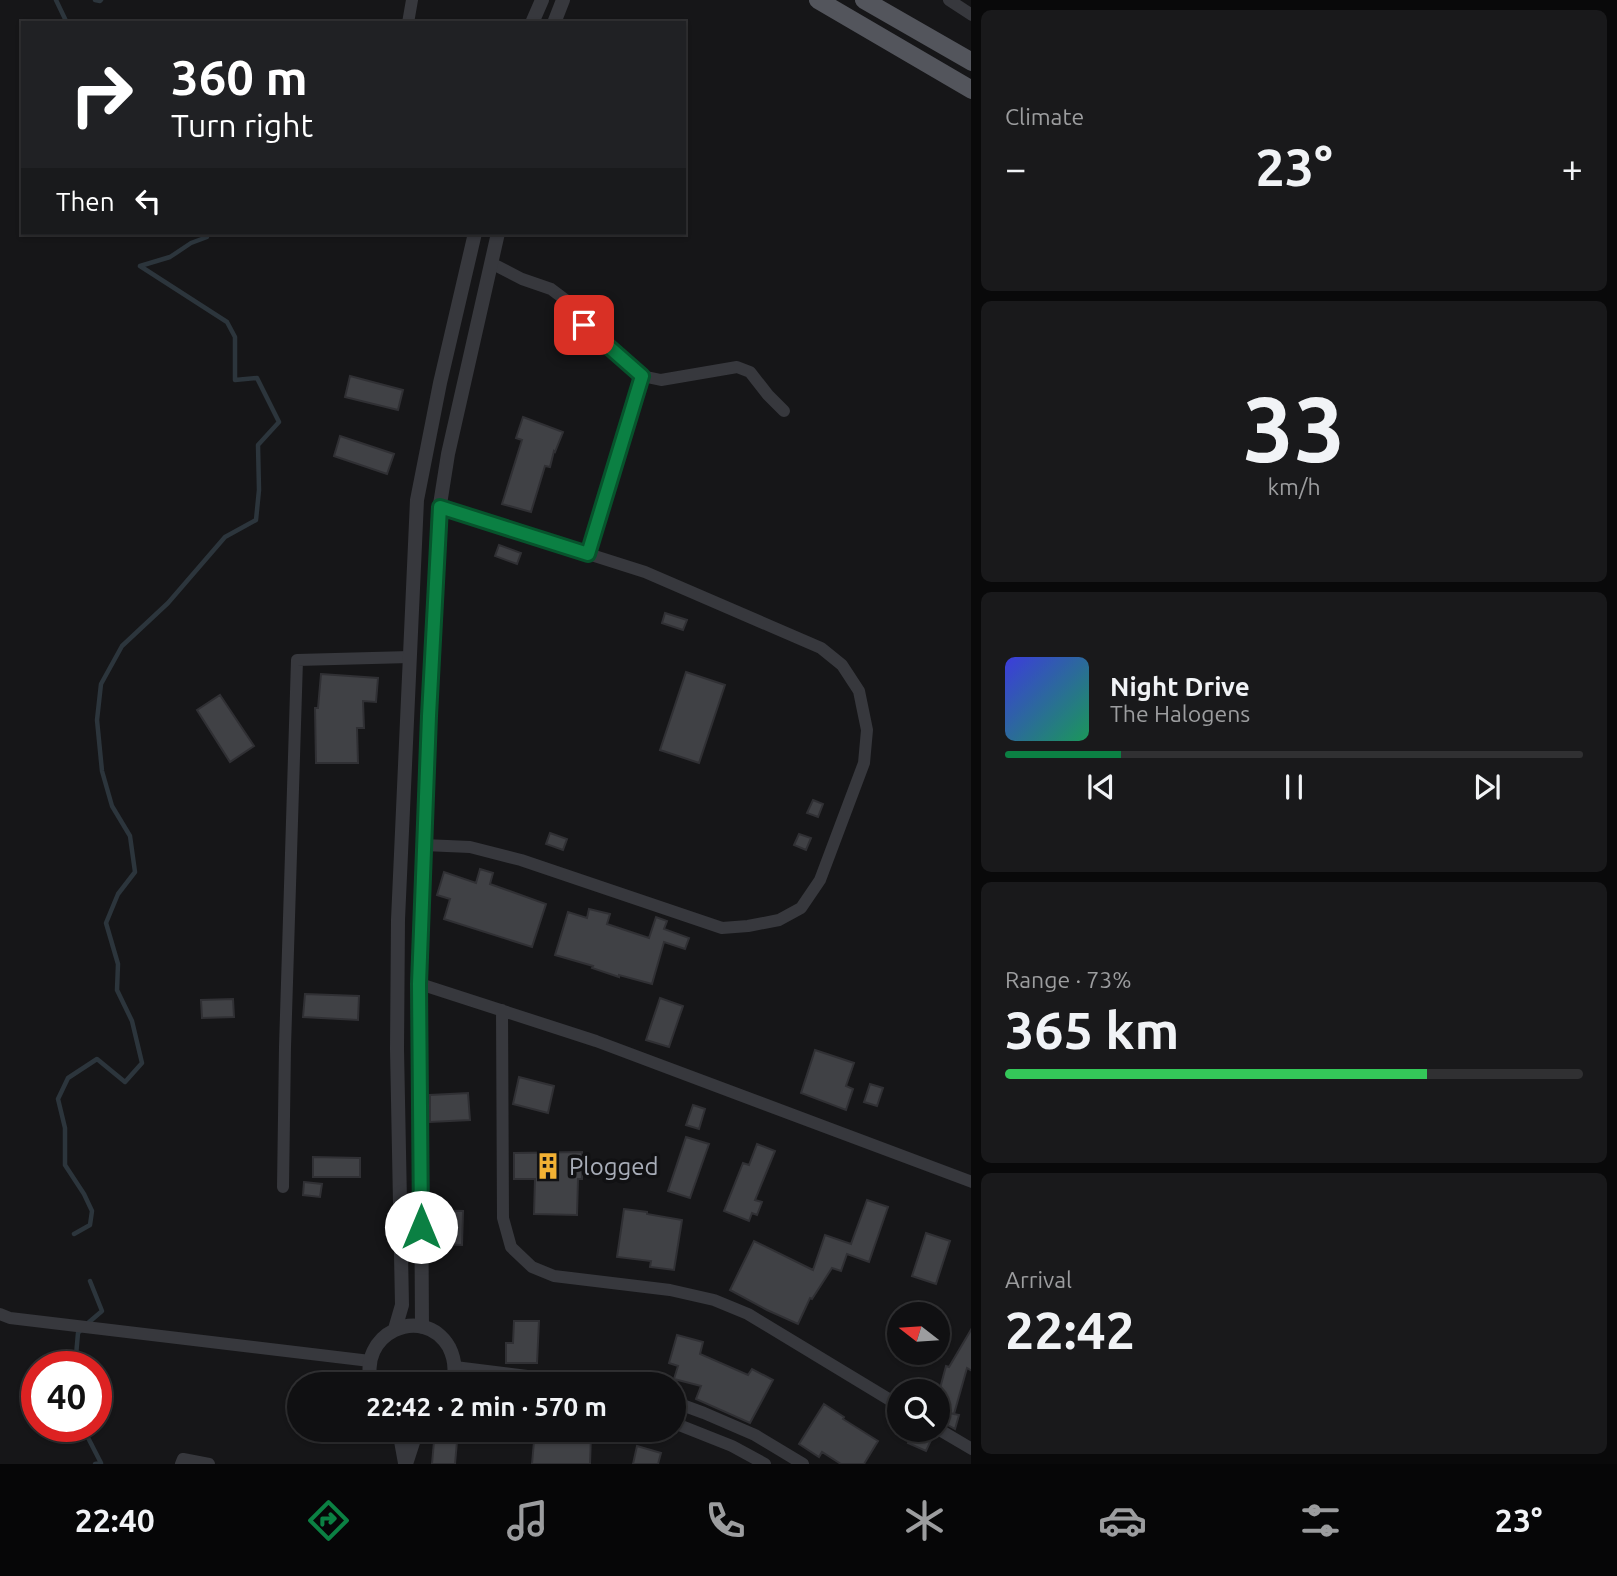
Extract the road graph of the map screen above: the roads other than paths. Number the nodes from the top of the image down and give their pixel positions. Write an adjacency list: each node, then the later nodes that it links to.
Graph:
1 (412, 0): 8 (street)
2 (542, 0): 9 (street)
3 (563, 0): 10 (street)
4 (818, 0): 12 (main road)
5 (864, 0): 11 (main road)
6 (949, 0): 7 (street)
7 (971, 15)
8 (408, 21)
9 (533, 21)
10 (555, 21)
11 (971, 62)
12 (971, 90)
13 (475, 235): 20 (street)
14 (498, 235): 15 (street)
15 (491, 263): 16 (street); 18 (street)
16 (642, 376): 17 (street); 19 (street)
17 (784, 411)
18 (440, 507): 19 (street); 21 (street)
19 (588, 554): 21 (street)
20 (410, 657): 25 (street); 28 (street)
21 (424, 845): 22 (street)
22 (419, 984): 23 (street); 27 (street)
23 (502, 1010): 24 (street); 34 (street)
24 (971, 1182)
25 (283, 1187)
26 (0, 1314): 29 (street)
27 (422, 1327): 28 (street); 30 (street)
28 (395, 1329): 29 (street)
29 (370, 1361): 31 (street)
30 (455, 1367): 32 (street); 33 (street)
31 (369, 1372)
32 (454, 1372)
33 (495, 1372)
34 (887, 1398)
35 (686, 1406): 45 (street)
36 (686, 1428): 44 (street)
37 (950, 1436): 40 (street)
38 (401, 1442): 43 (street)
39 (413, 1442): 43 (street)
40 (971, 1449)
41 (181, 1464): 42 (street)
42 (209, 1464)
43 (406, 1464)
44 (765, 1464)
45 (803, 1464)

